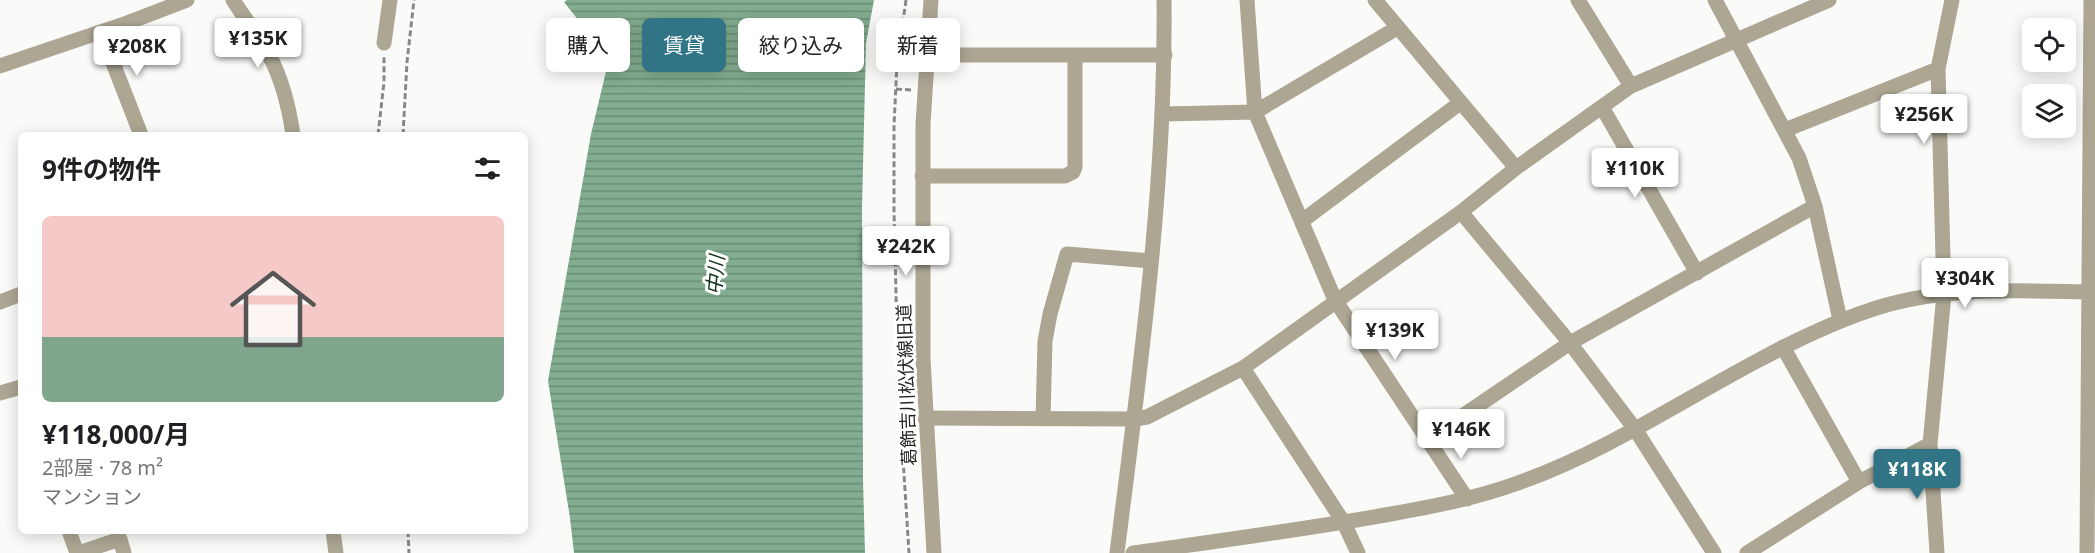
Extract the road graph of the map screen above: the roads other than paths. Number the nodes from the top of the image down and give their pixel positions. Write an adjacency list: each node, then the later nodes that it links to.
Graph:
1 (187, 0): 15 (street)
2 (233, 0): 31 (street)
3 (390, 0): 17 (street)
4 (931, 0): 13 (street, 葛飾吉川松伏線旧道)
5 (1164, 0): 20 (street)
6 (1247, 0): 27 (street)
7 (1375, 0): 14 (street)
8 (1578, 0): 24 (street)
9 (1715, 0): 16 (street)
10 (1829, 0): 16 (street)
11 (1952, 0): 22 (street)
12 (2091, 0): 32 (street)
13 (930, 18)
14 (1397, 28): 25 (street); 27 (street)
15 (101, 32): 21 (street); 30 (street)
16 (1736, 39): 24 (street); 29 (street)
17 (384, 43)
18 (960, 55): 19 (street)
19 (1075, 56): 20 (street); 34 (street)
20 (1165, 56): 28 (street)
21 (0, 66)
22 (1938, 69): 29 (street); 41 (street)
23 (926, 72): 34 (street, 葛飾吉川松伏線旧道)
24 (1631, 86): 26 (street)
25 (1460, 103): 33 (street); 37 (street)
26 (1602, 107): 33 (street); 39 (street)
27 (1255, 112): 28 (street); 37 (street)
28 (1163, 114): 38 (street)
29 (1785, 130): 35 (street)
30 (140, 132)
31 (293, 132)
32 (2092, 167): 40 (street)
33 (1516, 168): 36 (street)
34 (922, 176): 51 (street, 葛飾吉川松伏線旧道)
35 (1815, 206): 39 (street); 45 (street)
36 (1461, 212): 43 (street); 46 (street)
37 (1302, 221): 43 (street)
38 (1151, 261): 52 (street); 53 (street)
39 (1697, 273): 46 (street)
40 (2092, 292): 41 (street); 73 (street)
41 (1944, 294): 45 (street); 56 (street)
42 (18, 295): 44 (street)
43 (1335, 300): 48 (street); 55 (street)
44 (0, 302)
45 (1840, 320): 47 (street)
46 (1570, 343): 54 (street); 55 (street)
47 (1783, 347): 54 (street); 57 (street)
48 (1243, 368): 53 (street); 59 (street)
49 (18, 388): 50 (street)
50 (0, 393)
51 (925, 418): 52 (street); 66 (street, 葛飾吉川松伏線旧道)
52 (1042, 419): 53 (street)
53 (1134, 419): 67 (street)
54 (1635, 429): 58 (street); 70 (street)
55 (1427, 440): 58 (street)
56 (1930, 444): 57 (street); 72 (street)
57 (1859, 482): 71 (street)
58 (1467, 499): 59 (street)
59 (1344, 523): 68 (street); 69 (street)
60 (70, 534): 63 (street)
61 (333, 534): 65 (street)
62 (114, 535): 63 (street); 64 (street)
63 (77, 553)
64 (124, 553)
65 (336, 553)
66 (934, 553)
67 (1117, 553)
68 (1133, 553)
69 (1358, 553)
70 (1714, 553)
71 (1747, 553)
72 (1936, 553)
73 (2087, 553)

